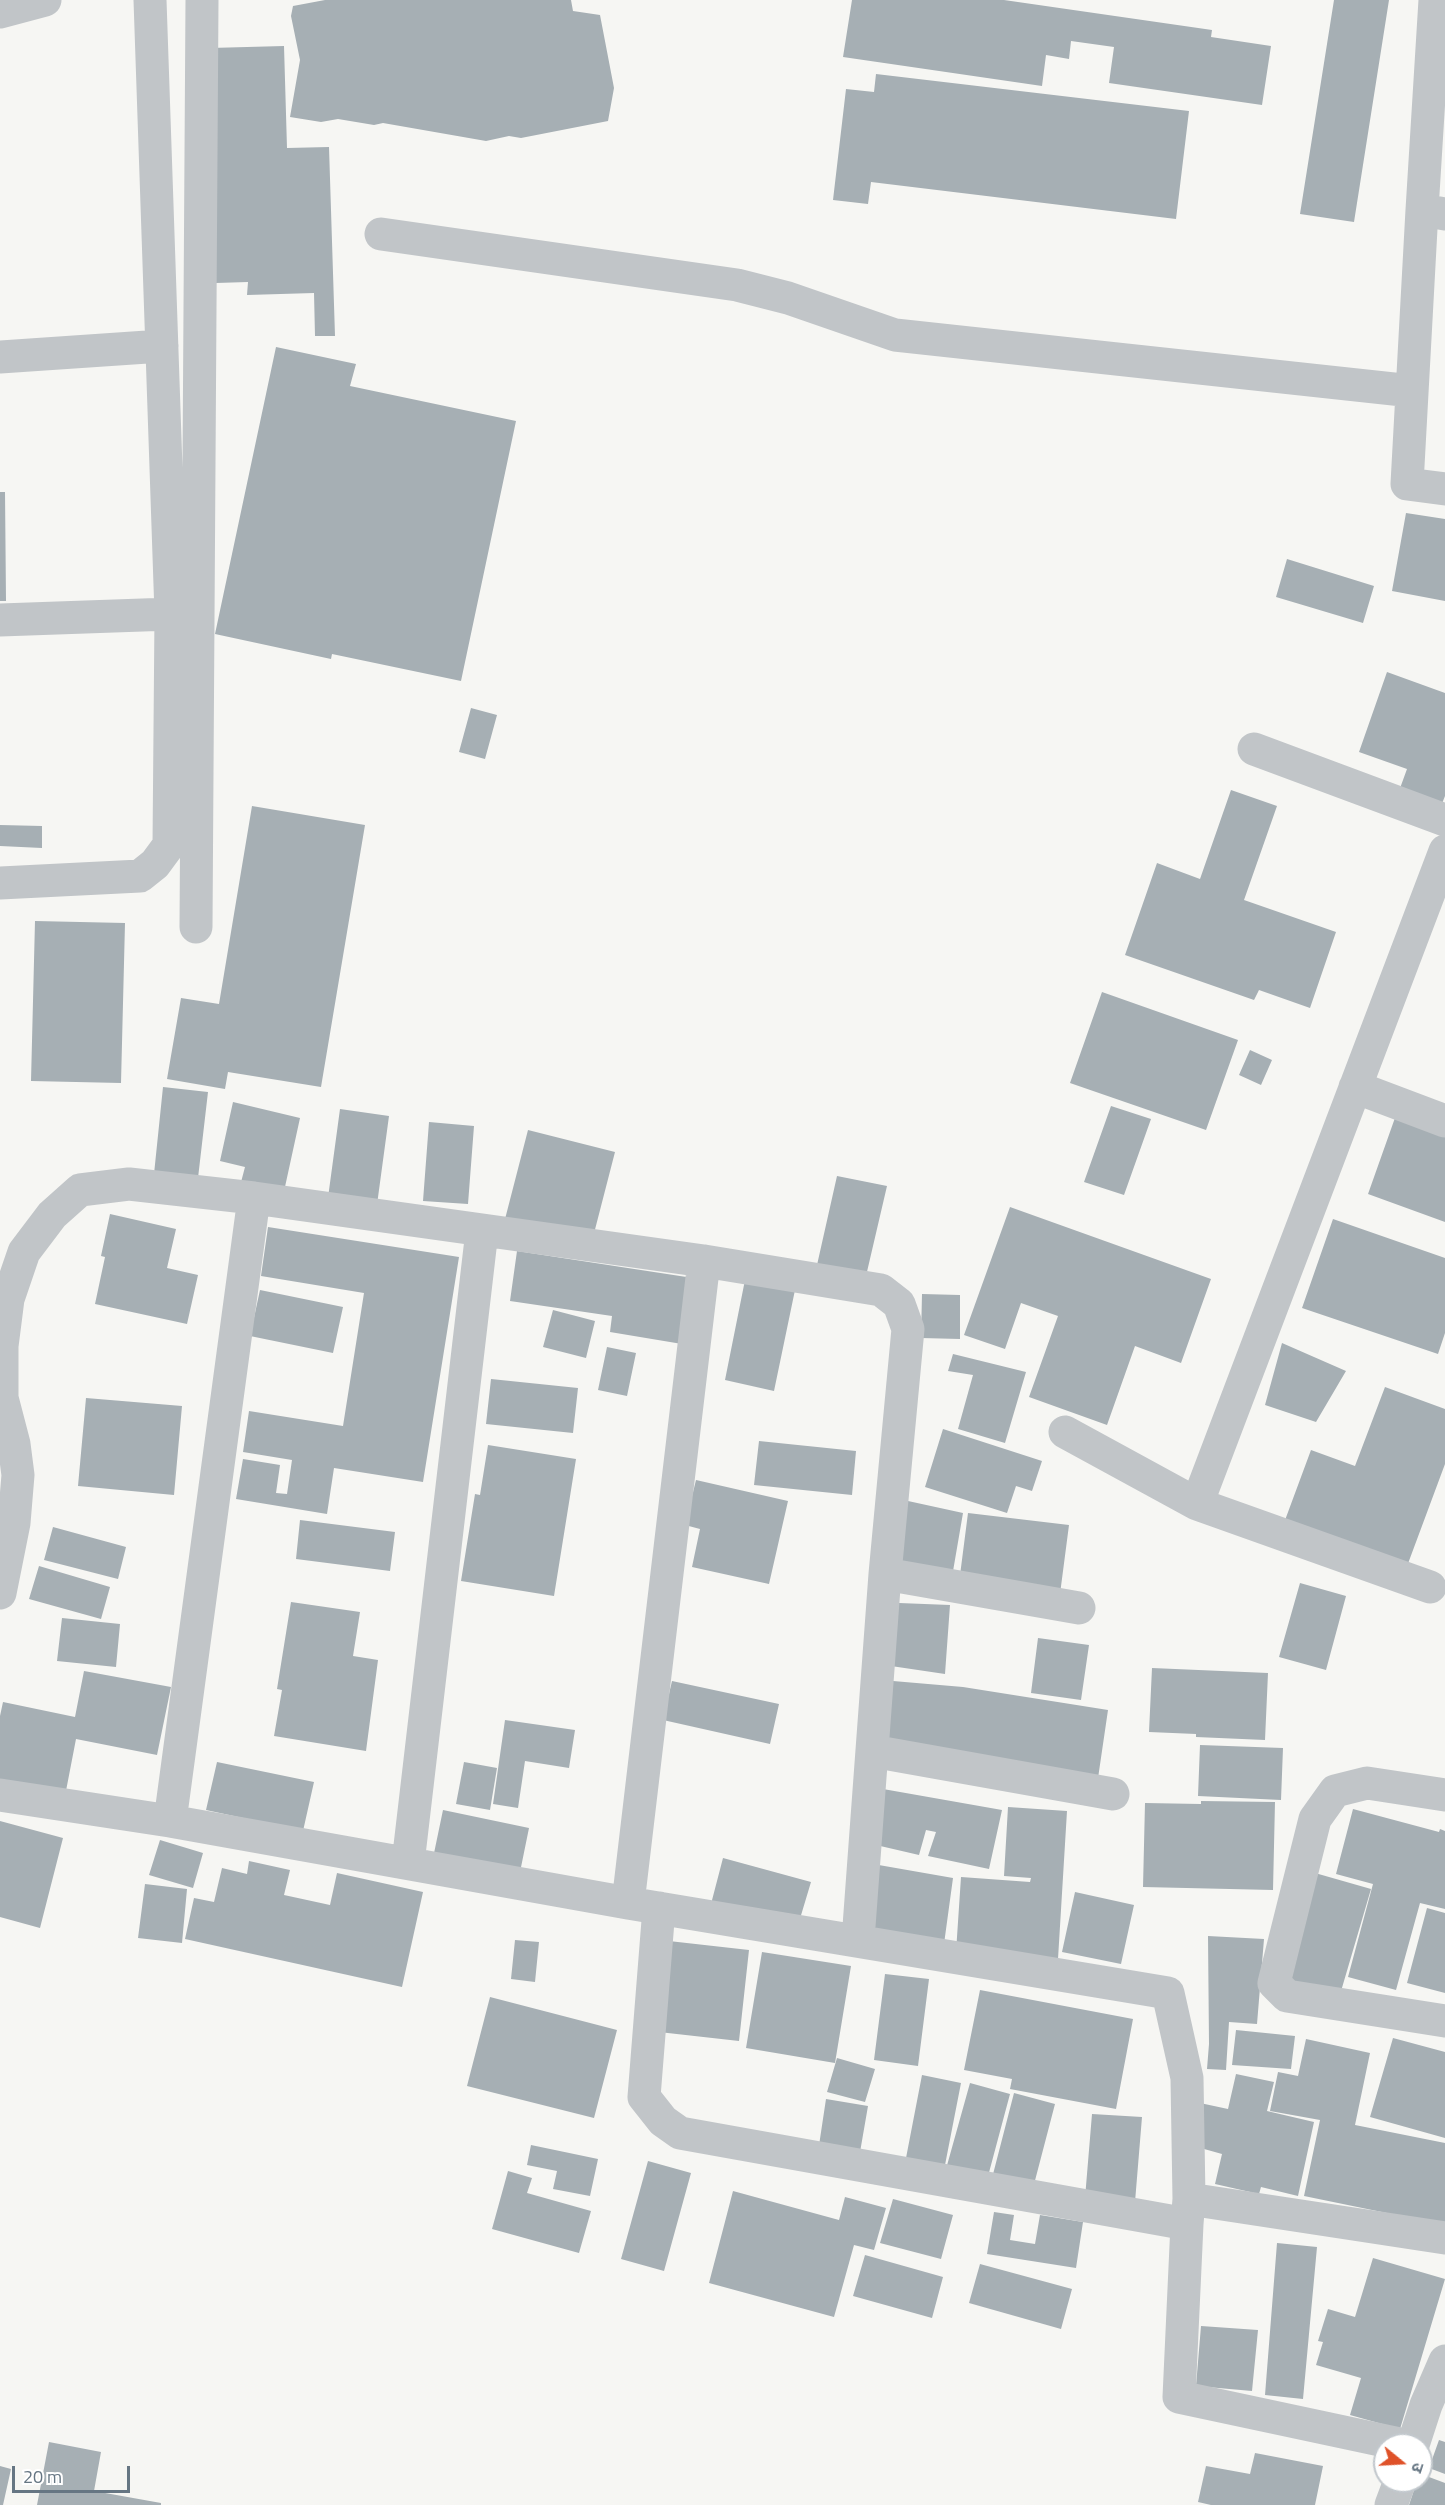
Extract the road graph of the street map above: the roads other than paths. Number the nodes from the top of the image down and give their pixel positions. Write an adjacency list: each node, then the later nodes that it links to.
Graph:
1 (45, 0): 5 (street)
2 (150, 0): 8 (street)
3 (202, 0): 18 (street)
4 (1435, 0): 6 (street)
5 (0, 12)
6 (1433, 212): 10 (street)
7 (381, 234): 10 (street)
8 (162, 346): 9 (street); 12 (street)
9 (0, 357)
10 (1412, 391): 11 (street)
11 (1445, 489)
12 (171, 614): 13 (street); 17 (street)
13 (0, 620)
14 (1254, 749): 15 (street)
15 (1445, 820)
16 (1445, 851): 19 (street)
17 (0, 883)
18 (196, 927)
19 (1355, 1087): 20 (street); 25 (street)
20 (1445, 1121)
21 (254, 1197): 22 (street); 28 (street); 34 (street)
22 (482, 1231): 23 (street); 35 (street)
23 (704, 1261): 26 (street); 36 (street)
24 (1065, 1432): 25 (street)
25 (1197, 1504): 27 (street)
26 (885, 1574): 29 (street); 30 (street)
27 (1430, 1587)
28 (0, 1593)
29 (1079, 1608)
30 (872, 1751): 31 (street); 37 (street)
31 (1113, 1794)
32 (0, 1795): 34 (street)
33 (1445, 1795): 38 (street)
34 (170, 1821): 35 (street)
35 (408, 1863): 36 (street)
36 (643, 1905): 37 (street); 39 (street)
37 (858, 1940): 39 (street)
38 (1445, 2021)
39 (1188, 2212): 40 (street); 43 (street)
40 (1445, 2238)
41 (1445, 2361): 42 (street)
42 (1417, 2433)
43 (1373, 2438)

